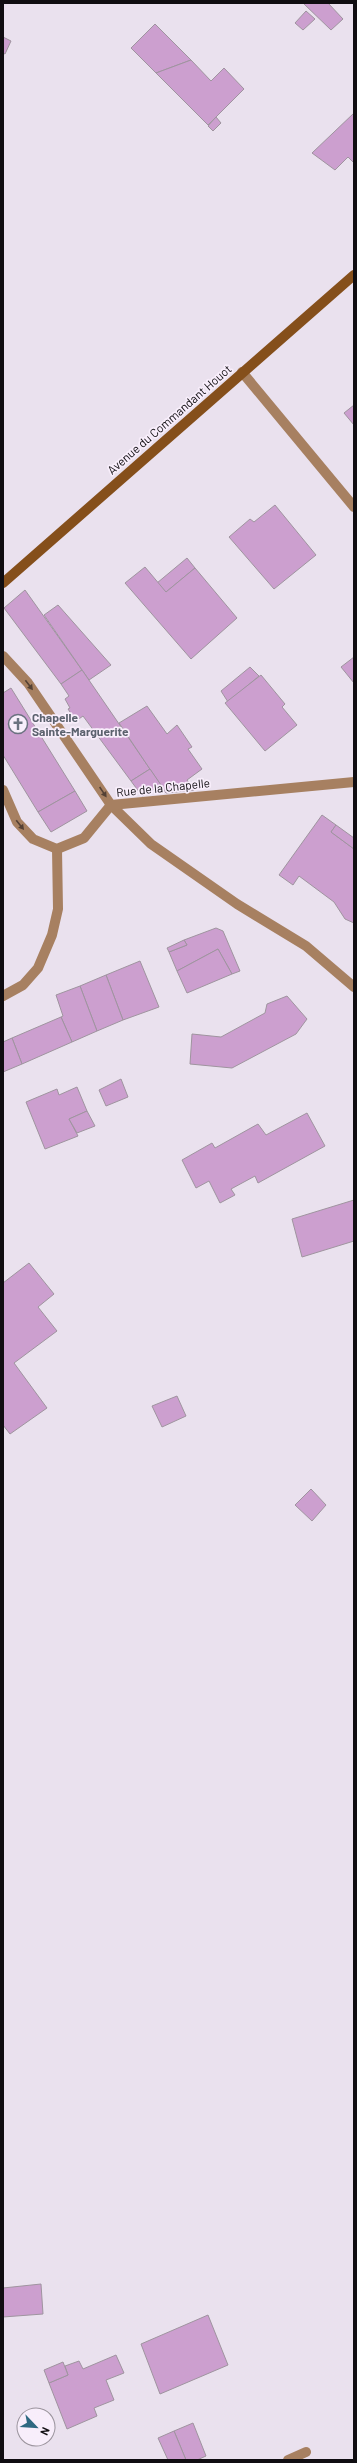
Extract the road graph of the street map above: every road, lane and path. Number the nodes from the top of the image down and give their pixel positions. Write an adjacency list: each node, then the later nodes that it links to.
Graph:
1 (354, 275): 2 (main road, Avenue du Commandant Houot)
2 (242, 372): 3 (street); 4 (main road, Avenue du Commandant Houot)
3 (354, 507)
4 (3, 583)
5 (3, 656): 8 (street, Rue de la Chapelle, one-way to 8)
6 (354, 782): 8 (street, Rue de la Chapelle)
7 (3, 790): 9 (street, one-way to 9)
8 (111, 805): 9 (street); 10 (street)
9 (57, 849): 11 (street)
10 (354, 987)
11 (3, 996)
12 (306, 2452): 13 (street)
13 (288, 2460)

